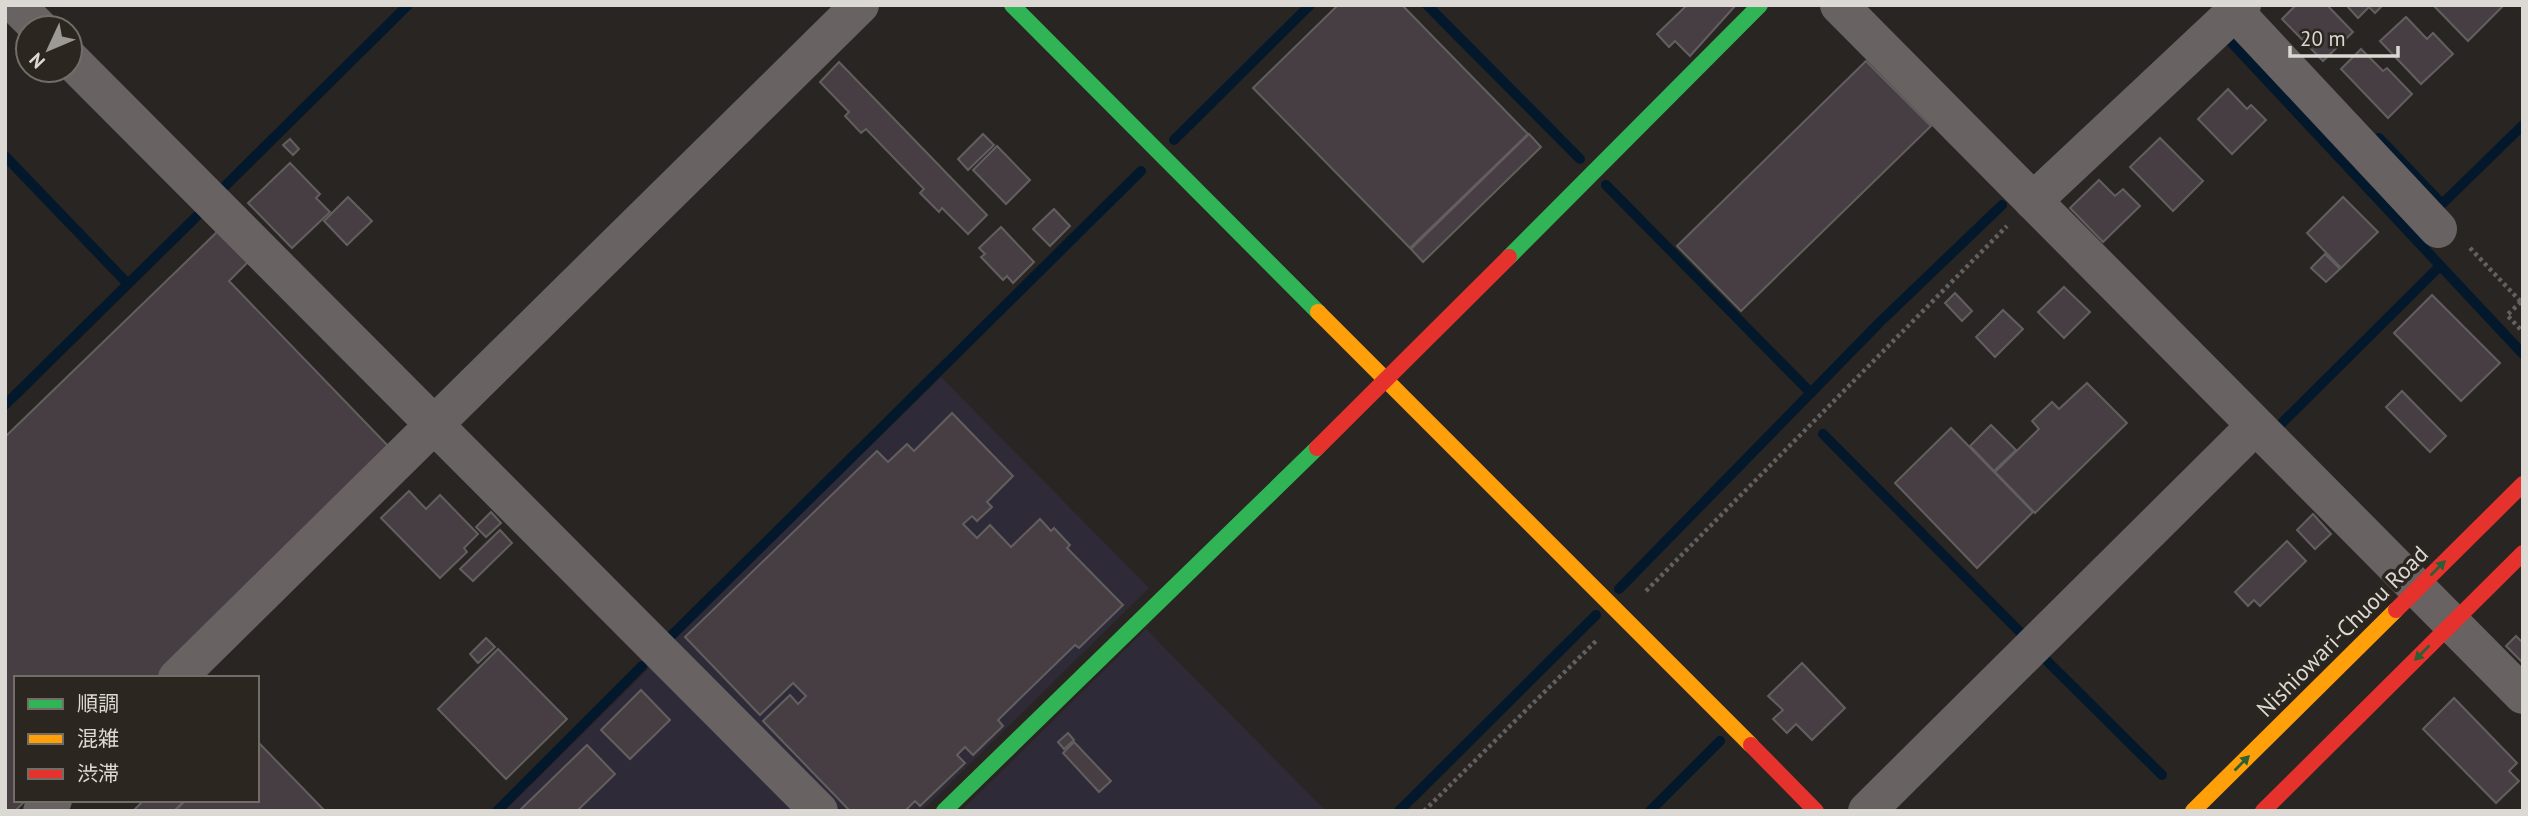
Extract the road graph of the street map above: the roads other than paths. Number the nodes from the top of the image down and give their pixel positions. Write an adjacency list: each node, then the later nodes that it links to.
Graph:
1 (860, 5): 10 (street)
2 (1012, 5): 9 (street)
3 (1760, 5): 9 (street)
4 (1839, 5): 7 (street)
5 (2238, 9): 7 (street); 8 (street)
6 (84, 74): 10 (street)
7 (2032, 201): 11 (street)
8 (2453, 238)
9 (1387, 380): 19 (street); 20 (street)
10 (434, 425): 16 (street); 18 (street)
11 (2255, 426): 14 (street); 21 (street)
12 (2523, 484): 14 (street, Nishiowari-Chuou Road, one-way to 12)
13 (2523, 553): 15 (street)
14 (2417, 589): 15 (street); 22 (street, Nishiowari-Chuou Road, one-way to 14)
15 (2452, 624): 17 (street); 23 (street, one-way to 23)
16 (179, 676)
17 (2523, 695)
18 (819, 811)
19 (943, 811)
20 (1815, 811)
21 (1867, 811)
22 (2193, 811)
23 (2263, 811)

